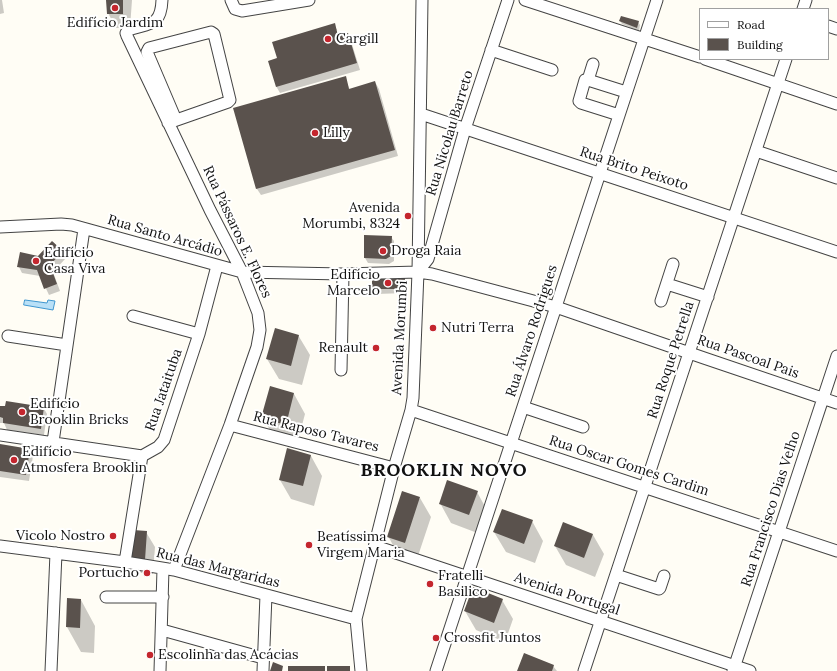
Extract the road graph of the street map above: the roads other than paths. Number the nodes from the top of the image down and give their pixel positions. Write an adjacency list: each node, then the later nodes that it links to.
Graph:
1 (162, 0): 21 (street, Rua Pássaros E. Flores)
2 (231, 0): 3 (street)
3 (309, 0)
4 (422, 0): 19 (street, Avenida Morumbi)
5 (508, 0): 9 (street, Rua Nicolau Barreto)
6 (525, 0): 8 (street)
7 (657, 0): 8 (street, Rua Álvaro Rodrigues)
8 (644, 39): 10 (street); 17 (street, Rua Álvaro Rodrigues)
9 (491, 50): 14 (street); 22 (street, Rua Nicolau Barreto)
10 (699, 57)
11 (708, 60): 16 (street)
12 (786, 60): 16 (street, Rua Roque Petrella)
13 (593, 64): 15 (street)
14 (552, 70)
15 (588, 80): 17 (street); 20 (street)
16 (778, 84): 18 (street); 23 (street, Rua Roque Petrella)
17 (626, 92): 20 (street, Rua Álvaro Rodrigues)
18 (837, 104)
19 (421, 114): 22 (street, Rua Brito Peixoto); 26 (street, Avenida Morumbi)
20 (619, 115): 24 (street, Rua Álvaro Rodrigues)
21 (172, 121): 21 (street); 34 (street, Rua Pássaros E. Flores)
22 (465, 129): 24 (street, Rua Brito Peixoto); 27 (street, Rua Nicolau Barreto)
23 (756, 151): 25 (street); 28 (street, Rua Roque Petrella)
24 (600, 174): 28 (street, Rua Brito Peixoto); 40 (street, Rua Álvaro Rodrigues)
25 (837, 178)
26 (420, 217): 27 (street); 35 (street, Avenida Morumbi)
27 (440, 217): 35 (street, Rua Nicolau Barreto)
28 (734, 218): 31 (street, Rua Brito Peixoto); 38 (street, Rua Roque Petrella)
29 (0, 227): 30 (street, Rua Santo Arcádio)
30 (84, 229): 33 (street, Rua Santo Arcádio); 44 (street)
31 (837, 252)
32 (673, 264): 37 (street)
33 (218, 266): 34 (street, Rua Santo Arcádio); 42 (street, Rua Jataituba)
34 (242, 272): 36 (street, Rua Santo Arcádio); 52 (street, Rua Pássaros E. Flores)
35 (418, 272): 36 (street, Rua Santo Arcádio); 40 (street, Rua Pascoal Pais); 51 (street, Avenida Morumbi)
36 (343, 274): 47 (street)
37 (667, 284): 38 (street); 39 (street)
38 (708, 297): 45 (street, Rua Roque Petrella)
39 (661, 301)
40 (556, 306): 45 (street, Rua Pascoal Pais); 50 (street, Rua Álvaro Rodrigues)
41 (133, 316): 42 (street)
42 (198, 334): 57 (street, Rua Jataituba)
43 (8, 336): 44 (street)
44 (67, 345): 55 (street)
45 (689, 353): 48 (street, Rua Pascoal Pais); 59 (street, Rua Roque Petrella)
46 (837, 356): 48 (street, Rua Francisco Dias Velho)
47 (341, 370)
48 (823, 398): 49 (street, Rua Pascoal Pais); 60 (street, Rua Francisco Dias Velho)
49 (837, 403)
50 (523, 407): 53 (street); 56 (street, Rua Álvaro Rodrigues)
51 (411, 410): 56 (street, Rua Oscar Gomes Cardim); 58 (street, Avenida Morumbi)
52 (230, 425): 58 (street, Rua Raposo Tavares); 66 (street, Rua Pássaros E. Flores)
53 (583, 427)
54 (0, 435): 55 (street)
55 (53, 442): 57 (street)
56 (511, 443): 59 (street, Rua Oscar Gomes Cardim); 69 (street, Rua Álvaro Rodrigues)
57 (142, 456): 65 (street)
58 (394, 468): 62 (street, Avenida Morumbi)
59 (645, 487): 60 (street, Rua Oscar Gomes Cardim); 67 (street, Rua Roque Petrella)
60 (779, 532): 63 (street, Rua Oscar Gomes Cardim); 77 (street, Rua Francisco Dias Velho)
61 (0, 546): 64 (street, Rua das Margaridas)
62 (375, 546): 69 (street, Avenida Portugal); 73 (street, Avenida Morumbi)
63 (837, 552)
64 (56, 553): 65 (street, Rua das Margaridas); 78 (street)
65 (125, 562): 66 (street, Rua das Margaridas)
66 (168, 569): 70 (street, Rua das Margaridas); 72 (street)
67 (616, 575): 68 (street); 74 (street, Rua Roque Petrella)
68 (664, 576)
69 (466, 577): 74 (street, Avenida Portugal); 82 (street, Rua Álvaro Rodrigues)
70 (266, 595): 73 (street, Rua das Margaridas); 76 (street)
71 (106, 597): 72 (street)
72 (163, 597): 75 (street)
73 (356, 620): 81 (street, Avenida Morumbi)
74 (600, 620): 77 (street, Avenida Portugal); 83 (street, Rua Roque Petrella)
75 (162, 630): 76 (street); 79 (street)
76 (263, 658): 80 (street)
77 (734, 668): 84 (street, Avenida Portugal)
78 (51, 671)
79 (160, 671)
80 (262, 671)
81 (361, 671)
82 (436, 671)
83 (584, 671)
84 (750, 671)

